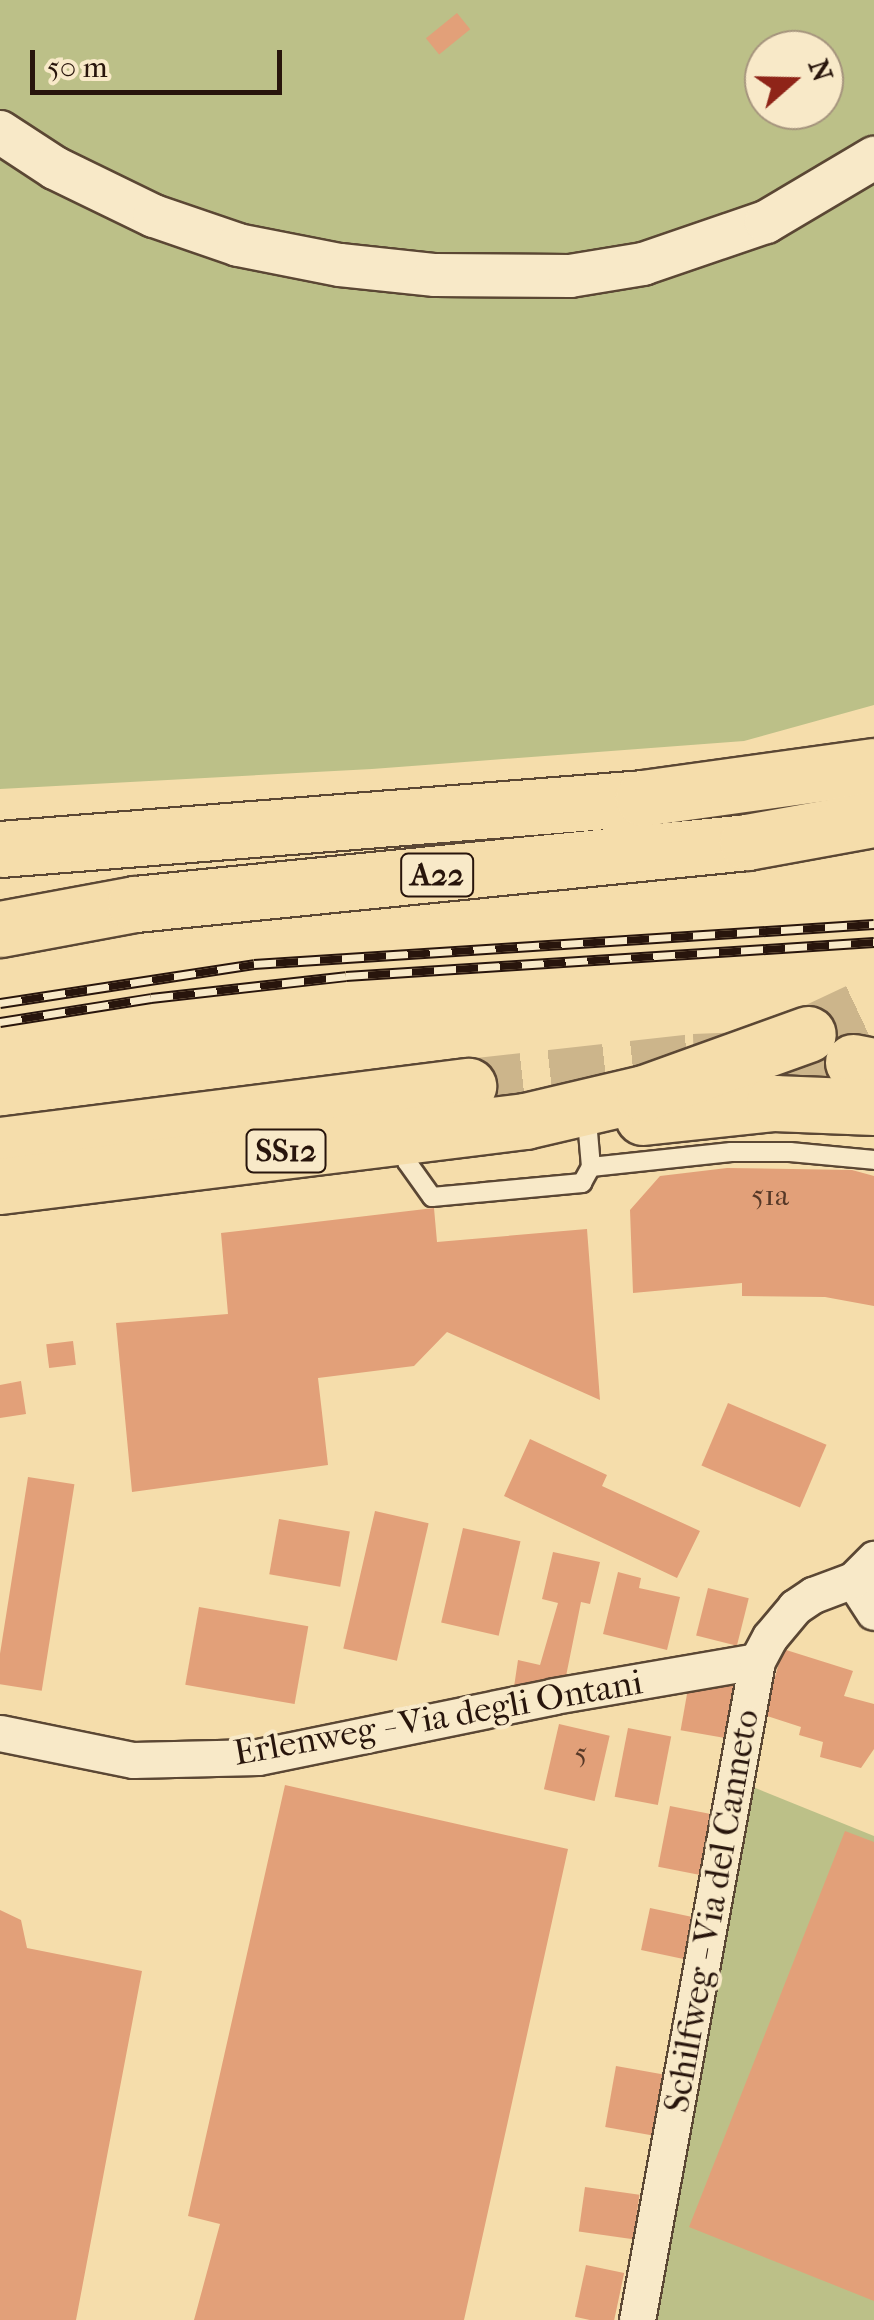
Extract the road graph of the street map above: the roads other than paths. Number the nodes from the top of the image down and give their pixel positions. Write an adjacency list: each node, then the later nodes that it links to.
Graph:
1 (0, 132): 2 (street)
2 (859, 168)
3 (874, 766): 5 (main road, A22)
4 (874, 819): 6 (main road, A22)
5 (0, 849)
6 (0, 929)
7 (852, 1067): 9 (main road, SS12); 11 (main road)
8 (468, 1086): 12 (main road)
9 (525, 1121): 10 (main road, SS12); 11 (main road)
10 (402, 1137): 11 (lane); 14 (main road, SS12)
11 (589, 1144): 13 (lane)
12 (0, 1145)
13 (874, 1160)
14 (0, 1186)
15 (864, 1570): 16 (street); 17 (street, Schilfweg - Via del Canneto)
16 (874, 1612)
17 (757, 1661): 18 (street, Erlenweg - Via degli Ontani); 19 (street, Schilfweg - Via del Canneto)
18 (0, 1733)
19 (638, 2320)

